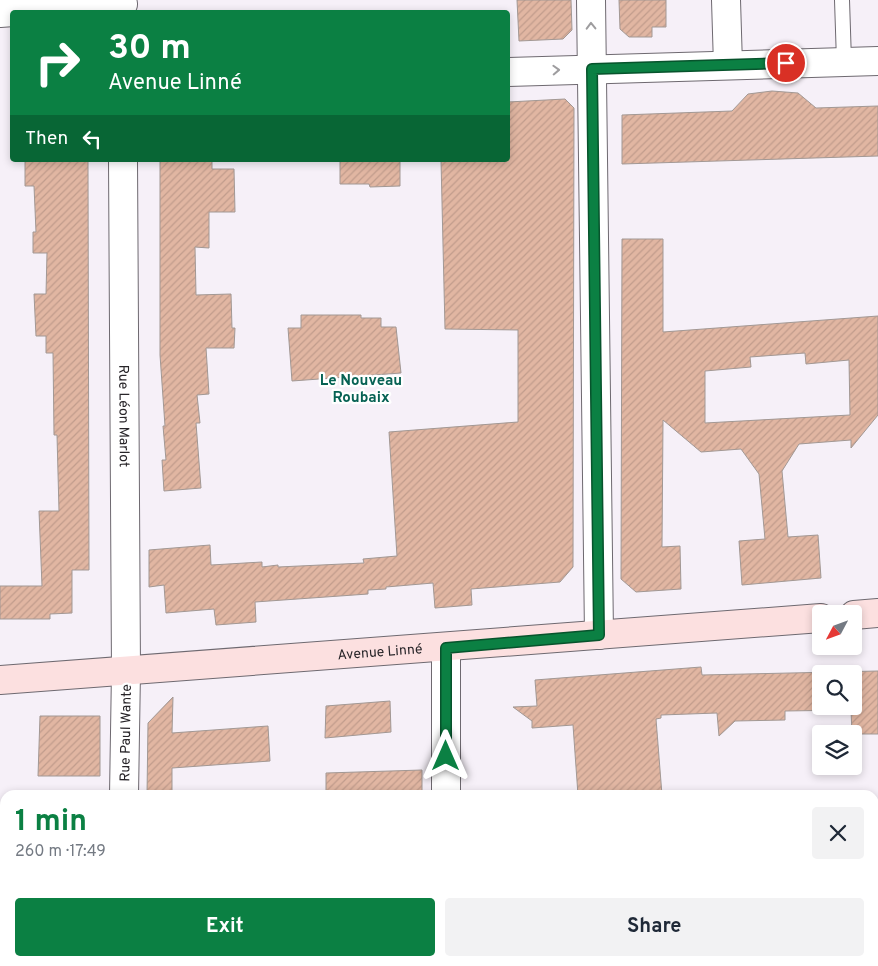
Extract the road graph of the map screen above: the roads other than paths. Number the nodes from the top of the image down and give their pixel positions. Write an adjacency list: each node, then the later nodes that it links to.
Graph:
1 (590, 0): 9 (street, one-way to 1)
2 (726, 0): 8 (street)
3 (842, 0): 6 (lane)
4 (123, 5): 5 (street)
5 (46, 10)
6 (844, 61): 7 (street); 8 (street)
7 (878, 61)
8 (728, 65): 9 (street)
9 (592, 69): 10 (street, one-way to 9); 15 (street)
10 (510, 72)
11 (124, 162): 17 (street, Rue Léon Marlot)
12 (878, 614): 13 (street)
13 (862, 615)
14 (812, 619): 15 (street, Avenue Linné)
15 (599, 635): 16 (street, Avenue Linné)
16 (446, 648): 17 (street, Avenue Linné); 20 (street)
17 (126, 671): 18 (street, Avenue Linné); 19 (street, Rue Paul Wante)
18 (0, 680)
19 (124, 790)
20 (446, 790)

